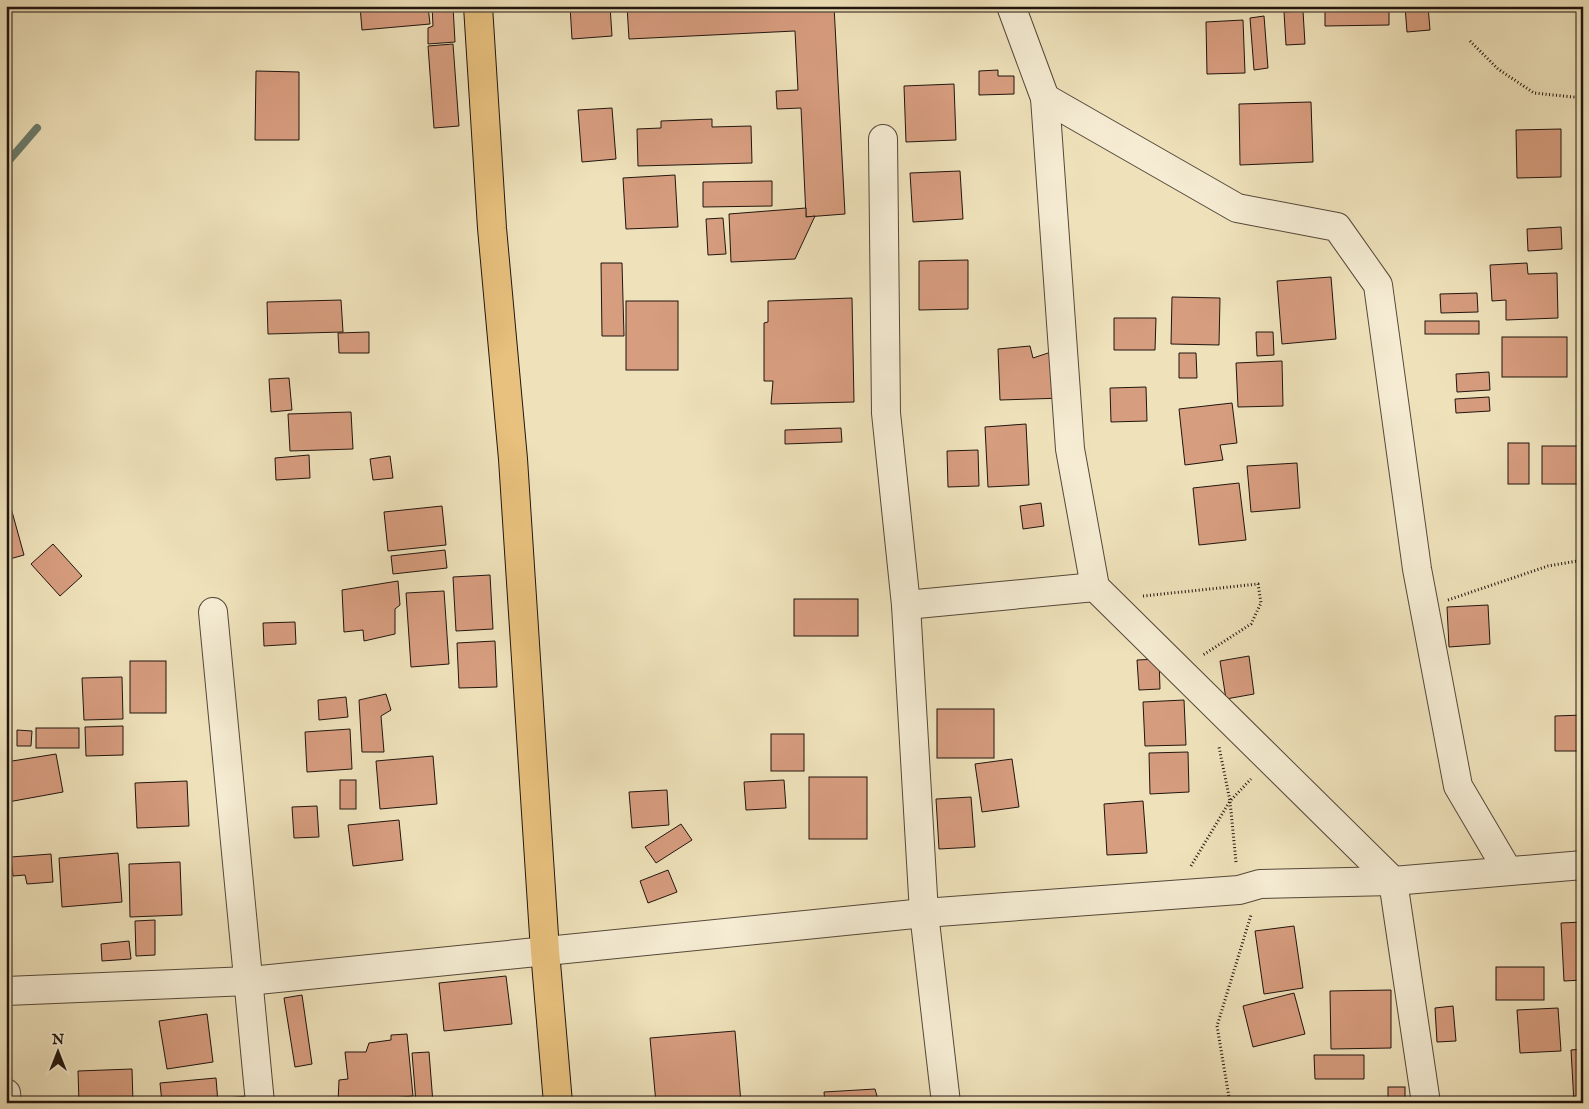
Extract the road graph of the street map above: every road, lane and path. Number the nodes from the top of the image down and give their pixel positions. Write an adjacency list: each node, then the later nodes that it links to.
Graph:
1 (478, 6): 22 (highway)
2 (1011, 6): 4 (street)
3 (1470, 41): 5 (path)
4 (1045, 98): 8 (street); 10 (street)
5 (1583, 98)
6 (883, 139): 9 (street)
7 (1583, 560): 10 (path)
8 (1103, 594): 9 (street); 12 (street); 12 (path)
9 (906, 605): 21 (street)
10 (1424, 608): 17 (street)
11 (213, 612): 23 (street)
12 (1180, 671): 14 (street)
13 (1218, 745): 15 (path)
14 (1270, 759): 15 (path); 18 (street)
15 (1230, 801): 19 (path); 20 (path)
16 (1583, 865): 17 (street)
17 (1508, 871): 18 (street)
18 (1393, 880): 19 (street); 31 (street)
19 (1250, 887): 20 (street); 30 (path)
20 (1173, 894): 21 (street)
21 (924, 913): 22 (street); 29 (street)
22 (545, 951): 23 (street); 28 (highway)
23 (249, 981): 24 (street); 27 (street)
24 (6, 991)
25 (6, 1093): 26 (street)
26 (7, 1103)
27 (260, 1103)
28 (558, 1103)
29 (946, 1103)
30 (1230, 1103)
31 (1426, 1103)

